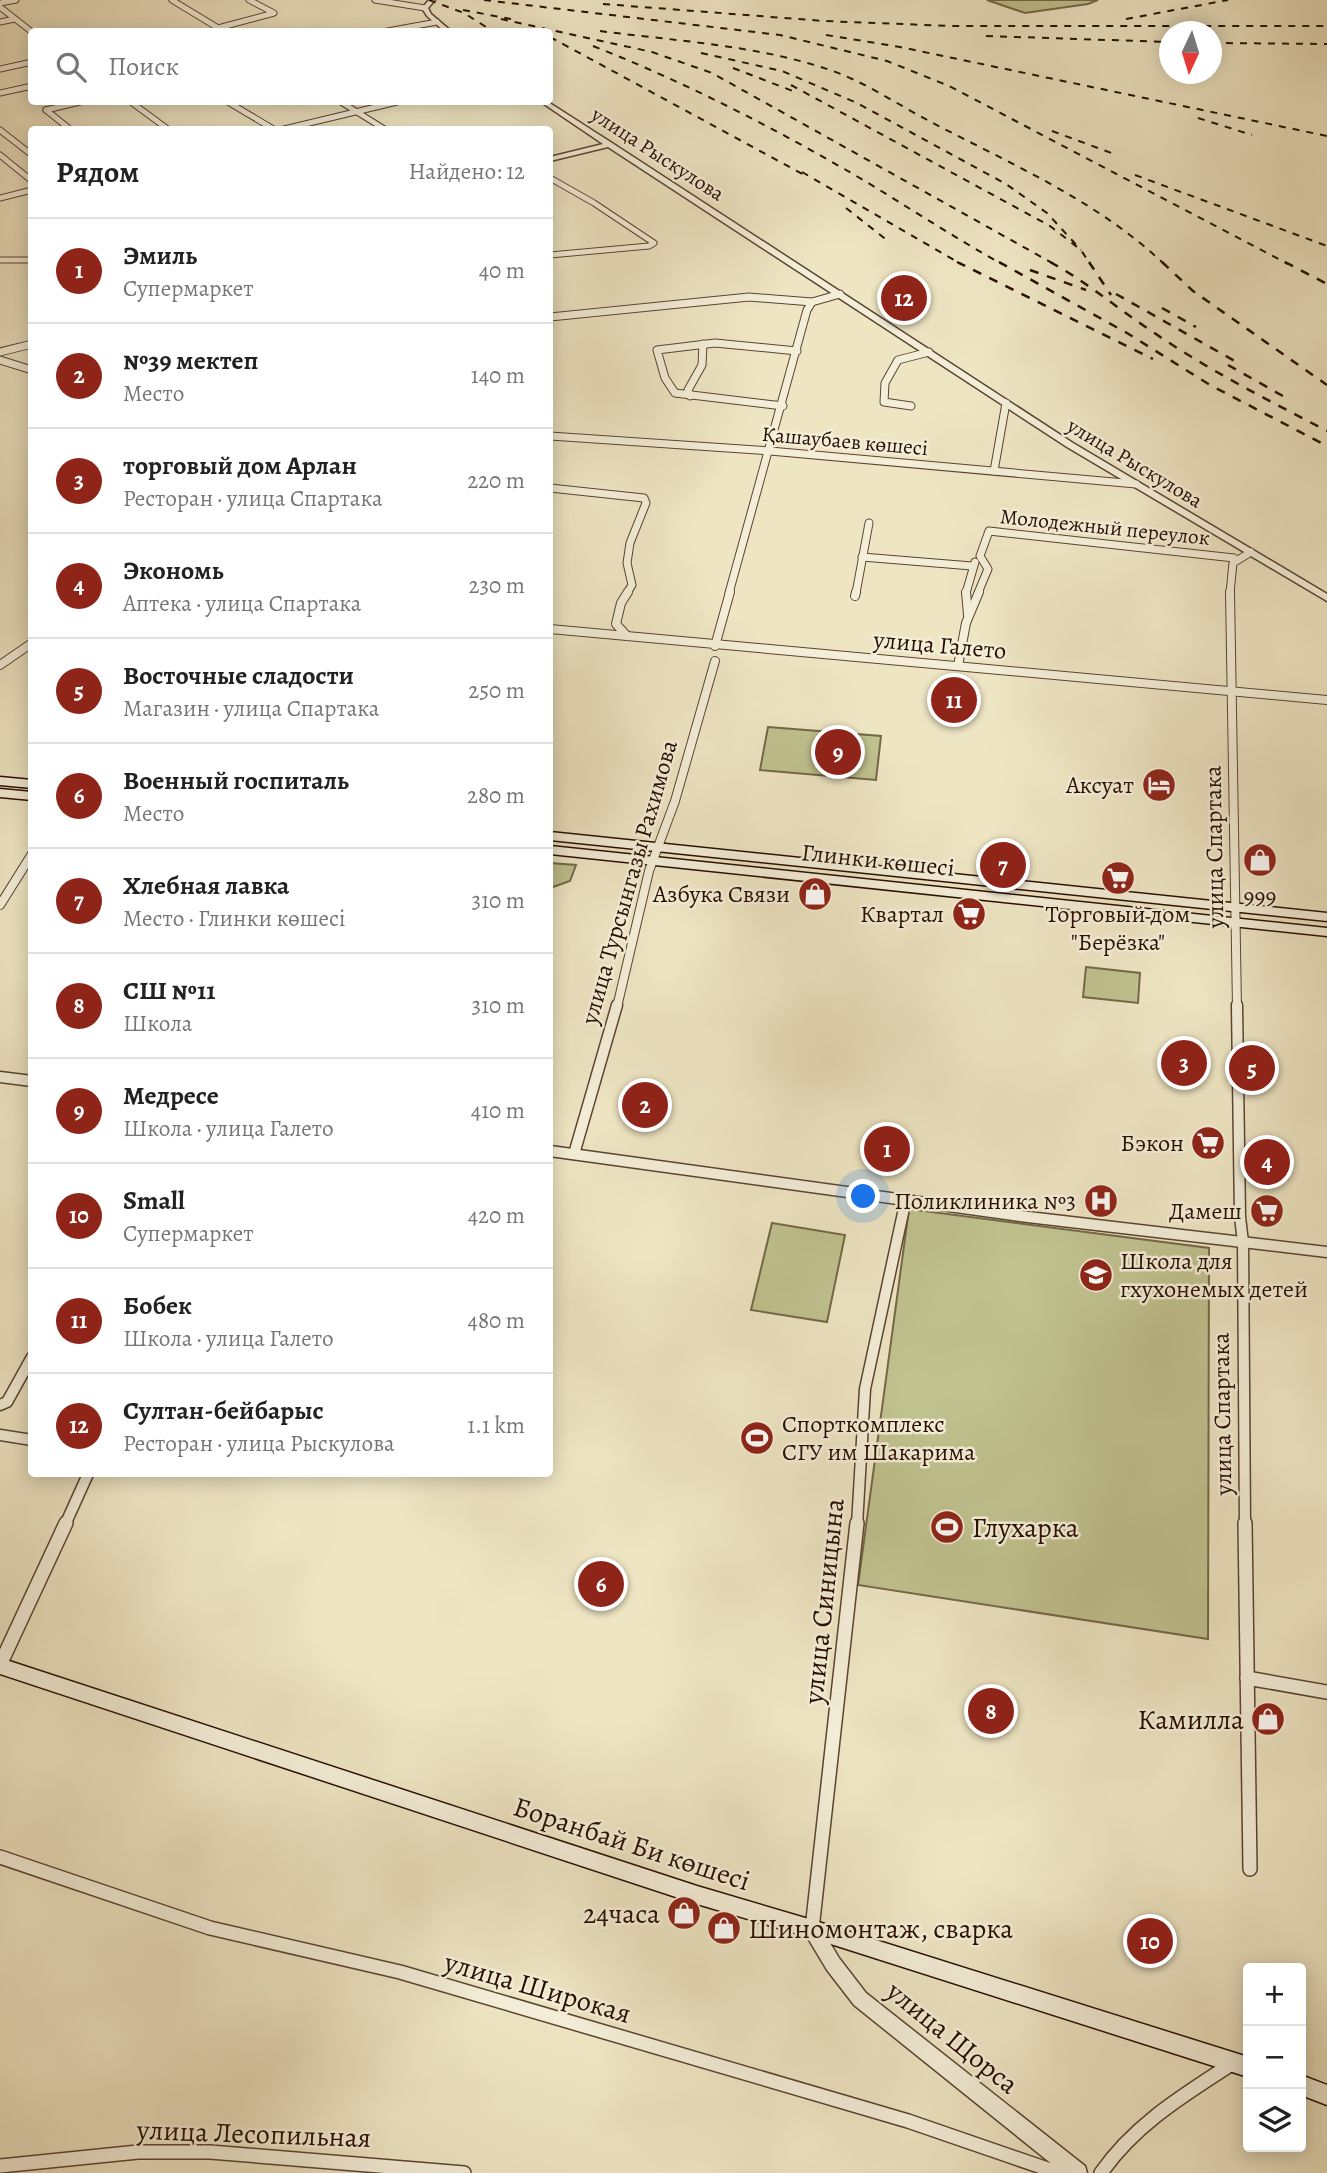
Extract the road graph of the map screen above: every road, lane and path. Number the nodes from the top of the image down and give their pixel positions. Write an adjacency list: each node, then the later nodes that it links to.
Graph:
1 (16, 0): 6 (street)
2 (172, 0): 11 (street)
3 (249, 0): 12 (street)
4 (375, 0): 7 (street)
5 (432, 0): 7 (street)
6 (0, 5): 8 (street)
7 (425, 8): 10 (street)
8 (15, 19): 9 (street); 15 (street)
9 (0, 22)
10 (437, 22): 13 (street); 14 (street)
11 (218, 28)
12 (227, 28)
13 (404, 28)
14 (444, 28)
15 (28, 29)
16 (28, 63): 17 (street)
17 (0, 69)
18 (28, 87): 19 (street)
19 (0, 93)
20 (67, 105): 27 (street)
21 (135, 105): 28 (street)
22 (233, 105): 29 (street)
23 (346, 105): 26 (street)
24 (384, 105): 26 (street)
25 (549, 105): 33 (street, улица Рыскулова)
26 (357, 111): 30 (street); 31 (street)
27 (66, 126)
28 (163, 126)
29 (271, 126)
30 (295, 126)
31 (380, 126)
32 (0, 130): 34 (street)
33 (610, 144): 36 (street); 44 (street, улица Рыскулова)
34 (28, 152)
35 (0, 155): 37 (street)
36 (553, 158)
37 (28, 178)
38 (553, 180): 41 (street)
39 (28, 191): 40 (street)
40 (0, 198)
41 (553, 255)
42 (0, 260): 43 (street)
43 (28, 260)
44 (839, 294): 45 (street); 51 (street, улица Рыскулова)
45 (810, 304): 46 (street); 49 (street)
46 (553, 317)
47 (703, 344): 49 (street); 54 (street); 54 (street)
48 (28, 345): 50 (street)
49 (797, 351): 56 (street)
50 (0, 352)
51 (929, 352): 55 (street, улица Рыскулова); 57 (street)
52 (0, 360): 53 (street)
53 (28, 369)
54 (690, 396): 56 (street)
55 (1006, 403): 60 (street); 61 (street, улица Рыскулова)
56 (783, 406): 59 (street)
57 (911, 406)
58 (553, 436): 59 (street, Қашаубаев көшесі)
59 (771, 451): 60 (street, Қашаубаев көшесі); 75 (street)
60 (994, 471): 61 (street, Қашаубаев көшесі)
61 (1136, 484): 64 (street, улица Рыскулова)
62 (553, 488): 73 (street)
63 (869, 523): 66 (street)
64 (1251, 552): 67 (street); 70 (street, улица Рыскулова)
65 (980, 556): 67 (street, Молодежный переулок); 68 (street); 71 (street, Молодежный переулок)
66 (862, 557): 68 (street); 69 (street)
67 (1234, 558): 79 (street, улица Спартака)
68 (972, 566): 71 (street)
69 (855, 596)
70 (1327, 598)
71 (969, 615): 78 (street, Молодежный переулок)
72 (553, 629): 73 (street, улица Галето)
73 (627, 636): 75 (street, улица Галето)
74 (28, 646): 77 (street)
75 (715, 646): 78 (street, улица Галето)
76 (715, 661): 86 (street, улица Турсынгазы Рахимова)
77 (0, 665)
78 (958, 666): 79 (street, улица Галето)
79 (1232, 692): 80 (street, улица Галето); 91 (street, улица Спартака)
80 (1327, 699)
81 (28, 785): 82 (main road)
82 (1, 790): 83 (main road); 84 (main road)
83 (28, 795)
84 (28, 807)
85 (553, 836): 86 (main road, Глинки көшесі)
86 (659, 847): 89 (street, улица Турсынгазы Рахимова); 91 (main road, Глинки көшесі)
87 (553, 850): 89 (main road, Глинки көшесі)
88 (28, 860): 90 (street)
89 (652, 861): 93 (main road, Глинки көшесі); 98 (street, улица Турсынгазы Рахимова)
90 (0, 905)
91 (1237, 906): 92 (main road, Глинки көшесі); 93 (street, улица Спартака)
92 (1327, 917)
93 (1236, 922): 94 (main road, Глинки көшесі); 100 (street, улица Спартака)
94 (1327, 932)
95 (0, 1077): 96 (street)
96 (28, 1080)
97 (553, 1151): 98 (street)
98 (574, 1154): 99 (street)
99 (905, 1199): 100 (street); 112 (street, улица Синицына)
100 (1243, 1242): 101 (street); 108 (street, улица Спартака)
101 (1327, 1252)
102 (28, 1364): 103 (street)
103 (0, 1405)
104 (0, 1435): 105 (street)
105 (28, 1439)
106 (87, 1477): 107 (street)
107 (0, 1666): 112 (main road, Боранбай Би көшесі)
108 (1247, 1678): 109 (street); 111 (street, улица Спартака)
109 (1327, 1692)
110 (0, 1857): 118 (street, улица Широкая)
111 (1250, 1869)
112 (812, 1928): 113 (main road, Боранбай Би көшесі); 119 (street, улица Щорса)
113 (1241, 2064): 120 (street)
114 (1306, 2087): 115 (main road)
115 (1327, 2095)
116 (0, 2166): 117 (street, улица Лесопильная)
117 (464, 2173)
118 (1059, 2173)
119 (1079, 2173)
120 (1101, 2173)

